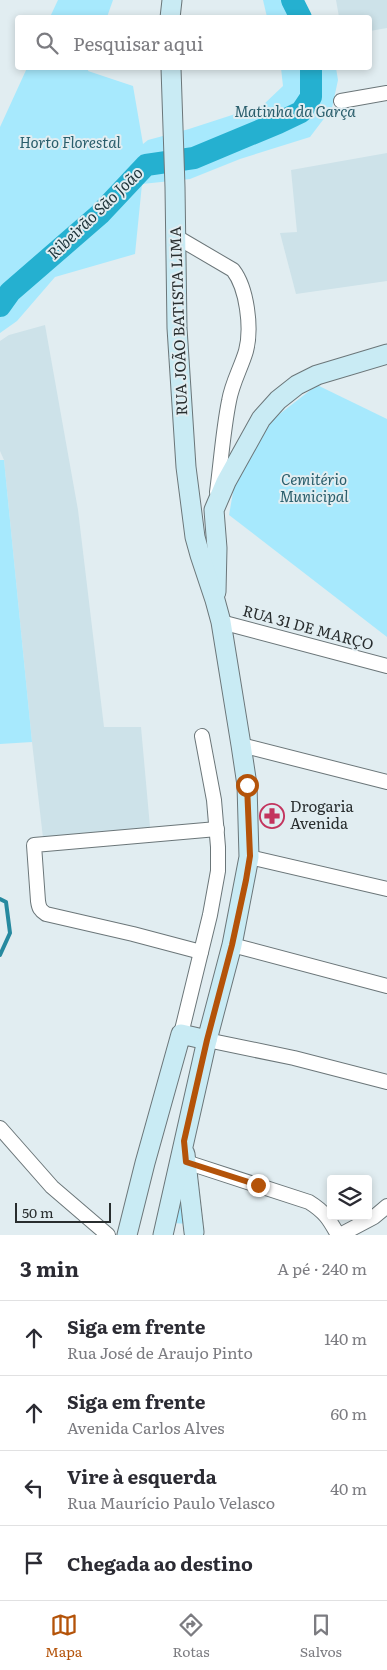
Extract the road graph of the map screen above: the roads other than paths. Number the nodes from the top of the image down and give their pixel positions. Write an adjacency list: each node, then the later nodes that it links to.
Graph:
1 (172, 0): 2 (main road)
2 (170, 15)
3 (171, 70): 6 (main road, RUA JOÃO BATISTA LIMA)
4 (387, 93): 5 (street)
5 (341, 101)
6 (175, 236): 8 (street); 9 (main road, RUA JOÃO BATISTA LIMA)
7 (387, 354): 8 (main road)
8 (214, 510): 9 (main road)
9 (216, 600): 10 (main road)
10 (221, 622): 11 (street, RUA 31 DE MARÇO); 13 (main road)
11 (387, 666)
12 (202, 736): 15 (street)
13 (241, 745): 14 (street); 16 (main road)
14 (387, 782)
15 (217, 829): 19 (street); 19 (street)
16 (250, 856): 17 (street); 18 (main road)
17 (387, 889)
18 (232, 945): 20 (street); 22 (main road)
19 (201, 952): 21 (street)
20 (387, 986)
21 (181, 1034): 22 (main road); 31 (main road)
22 (207, 1040): 23 (street); 25 (main road)
23 (387, 1082)
24 (0, 1128): 30 (street)
25 (184, 1141): 26 (main road); 28 (main road)
26 (186, 1162): 29 (main road); 32 (street)
27 (386, 1210): 32 (street)
28 (165, 1226): 29 (main road)
29 (194, 1234)
30 (108, 1235)
31 (127, 1235)
32 (339, 1235)

